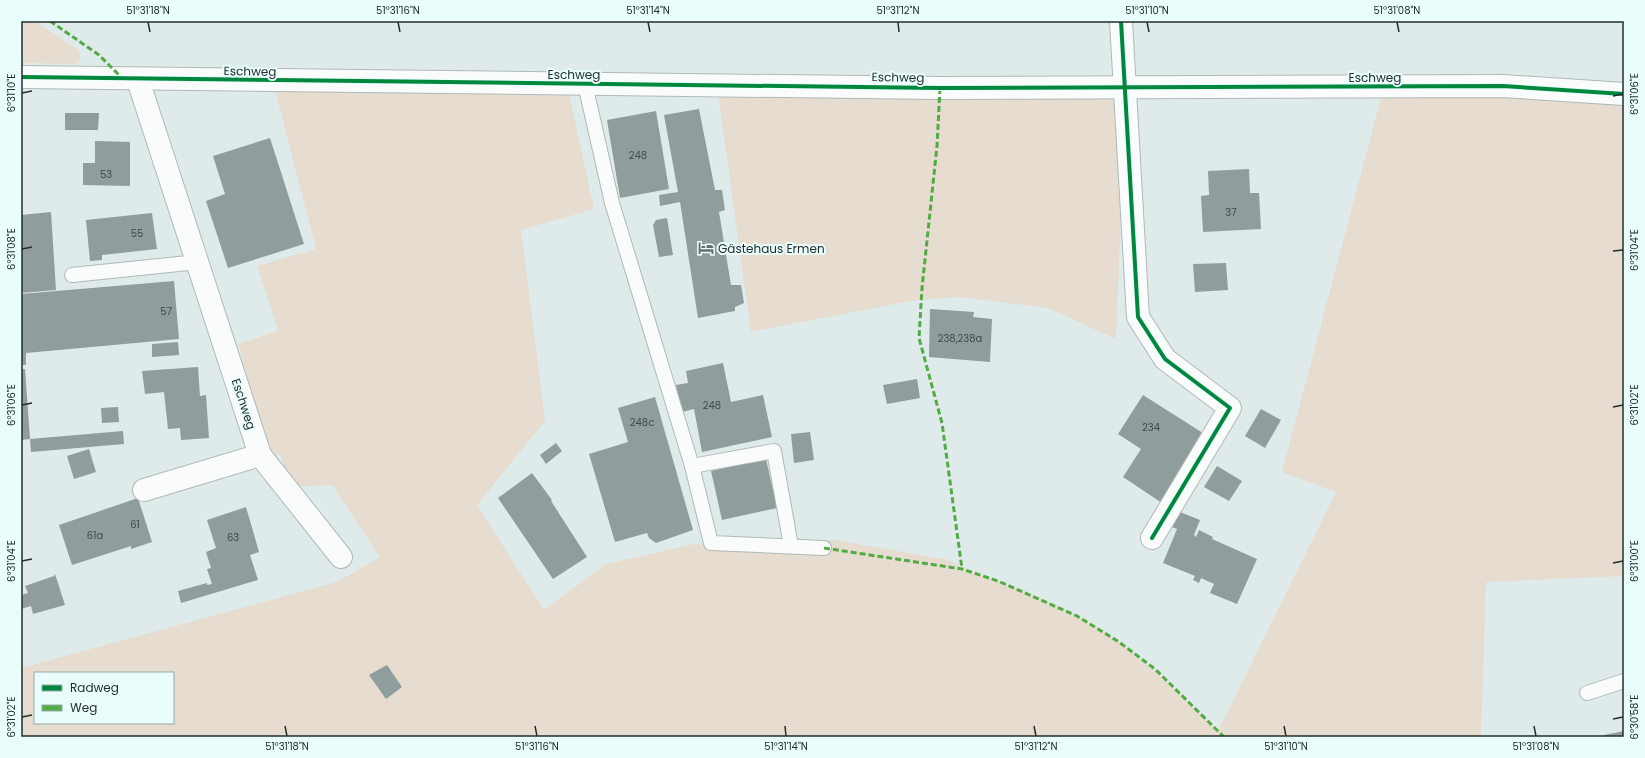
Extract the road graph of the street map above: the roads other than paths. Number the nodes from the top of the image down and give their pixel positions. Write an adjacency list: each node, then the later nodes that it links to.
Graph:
1 (1121, 21): 5 (street)
2 (21, 77): 3 (street, Eschweg)
3 (138, 80): 4 (street, Eschweg); 7 (street, Eschweg)
4 (585, 84): 5 (street, Eschweg); 10 (lane)
5 (1126, 89): 6 (street, Eschweg); 12 (street)
6 (1624, 94)
7 (198, 262): 8 (lane); 9 (street, Eschweg)
8 (72, 274)
9 (260, 455): 11 (street); 15 (street, Eschweg)
10 (692, 466): 13 (lane); 13 (lane)
11 (144, 490)
12 (1152, 538)
13 (791, 546): 14 (lane)
14 (824, 548)
15 (341, 557)
16 (1624, 681): 17 (lane)
17 (1587, 692)

